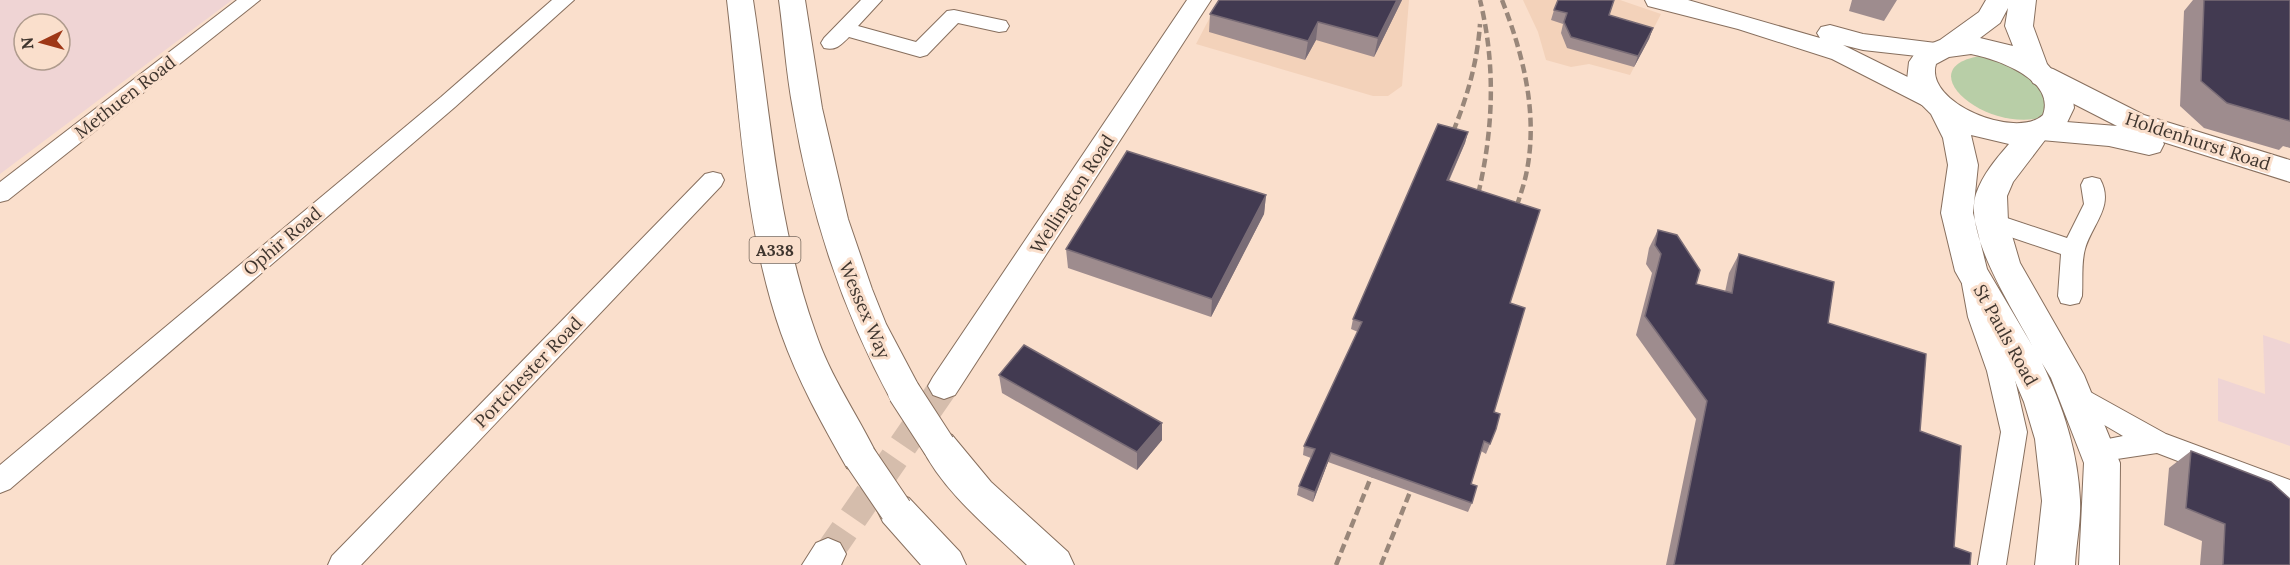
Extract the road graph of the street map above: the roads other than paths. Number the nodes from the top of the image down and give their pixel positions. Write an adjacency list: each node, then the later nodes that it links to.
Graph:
1 (250, 0): 20 (street, Methuen Road)
2 (564, 0): 29 (street, Ophir Road)
3 (740, 0): 32 (main road, A338, bridge)
4 (792, 0): 33 (main road, Wessex Way, bridge)
5 (872, 0): 11 (street)
6 (1199, 0): 25 (street, Wellington Road)
7 (1657, 0): 14 (street)
8 (1705, 0): 12 (street)
9 (1999, 0): 12 (main road)
10 (2023, 0): 13 (main road, St Pauls Road)
11 (999, 26)
12 (1942, 48): 13 (main road, Holdenhurst Road); 14 (main road, St Pauls Road)
13 (2039, 73): 15 (main road, St Pauls Road); 16 (main road, Holdenhurst Road)
14 (1939, 105): 15 (main road, Holdenhurst Road); 23 (main road, St Pauls Road)
15 (2038, 130): 19 (main road, Holdenhurst Road); 21 (main road, St Pauls Road)
16 (2290, 171)
17 (714, 180): 31 (street, Portchester Road)
18 (2092, 185): 22 (street)
19 (2290, 186)
20 (0, 194)
21 (1992, 222): 22 (street); 26 (main road, St Pauls Road)
22 (2073, 249): 24 (street)
23 (1971, 271): 34 (street); 35 (main road, St Pauls Road)
24 (2070, 296)
25 (944, 386)
26 (2074, 394): 27 (street); 28 (main road, St Pauls Road)
27 (2157, 442): 28 (street); 30 (street)
28 (2097, 451): 36 (main road, St Pauls Road)
29 (0, 481)
30 (2290, 492)
31 (342, 565)
32 (946, 565)
33 (1054, 565)
34 (1992, 565)
35 (2055, 565)
36 (2099, 565)

